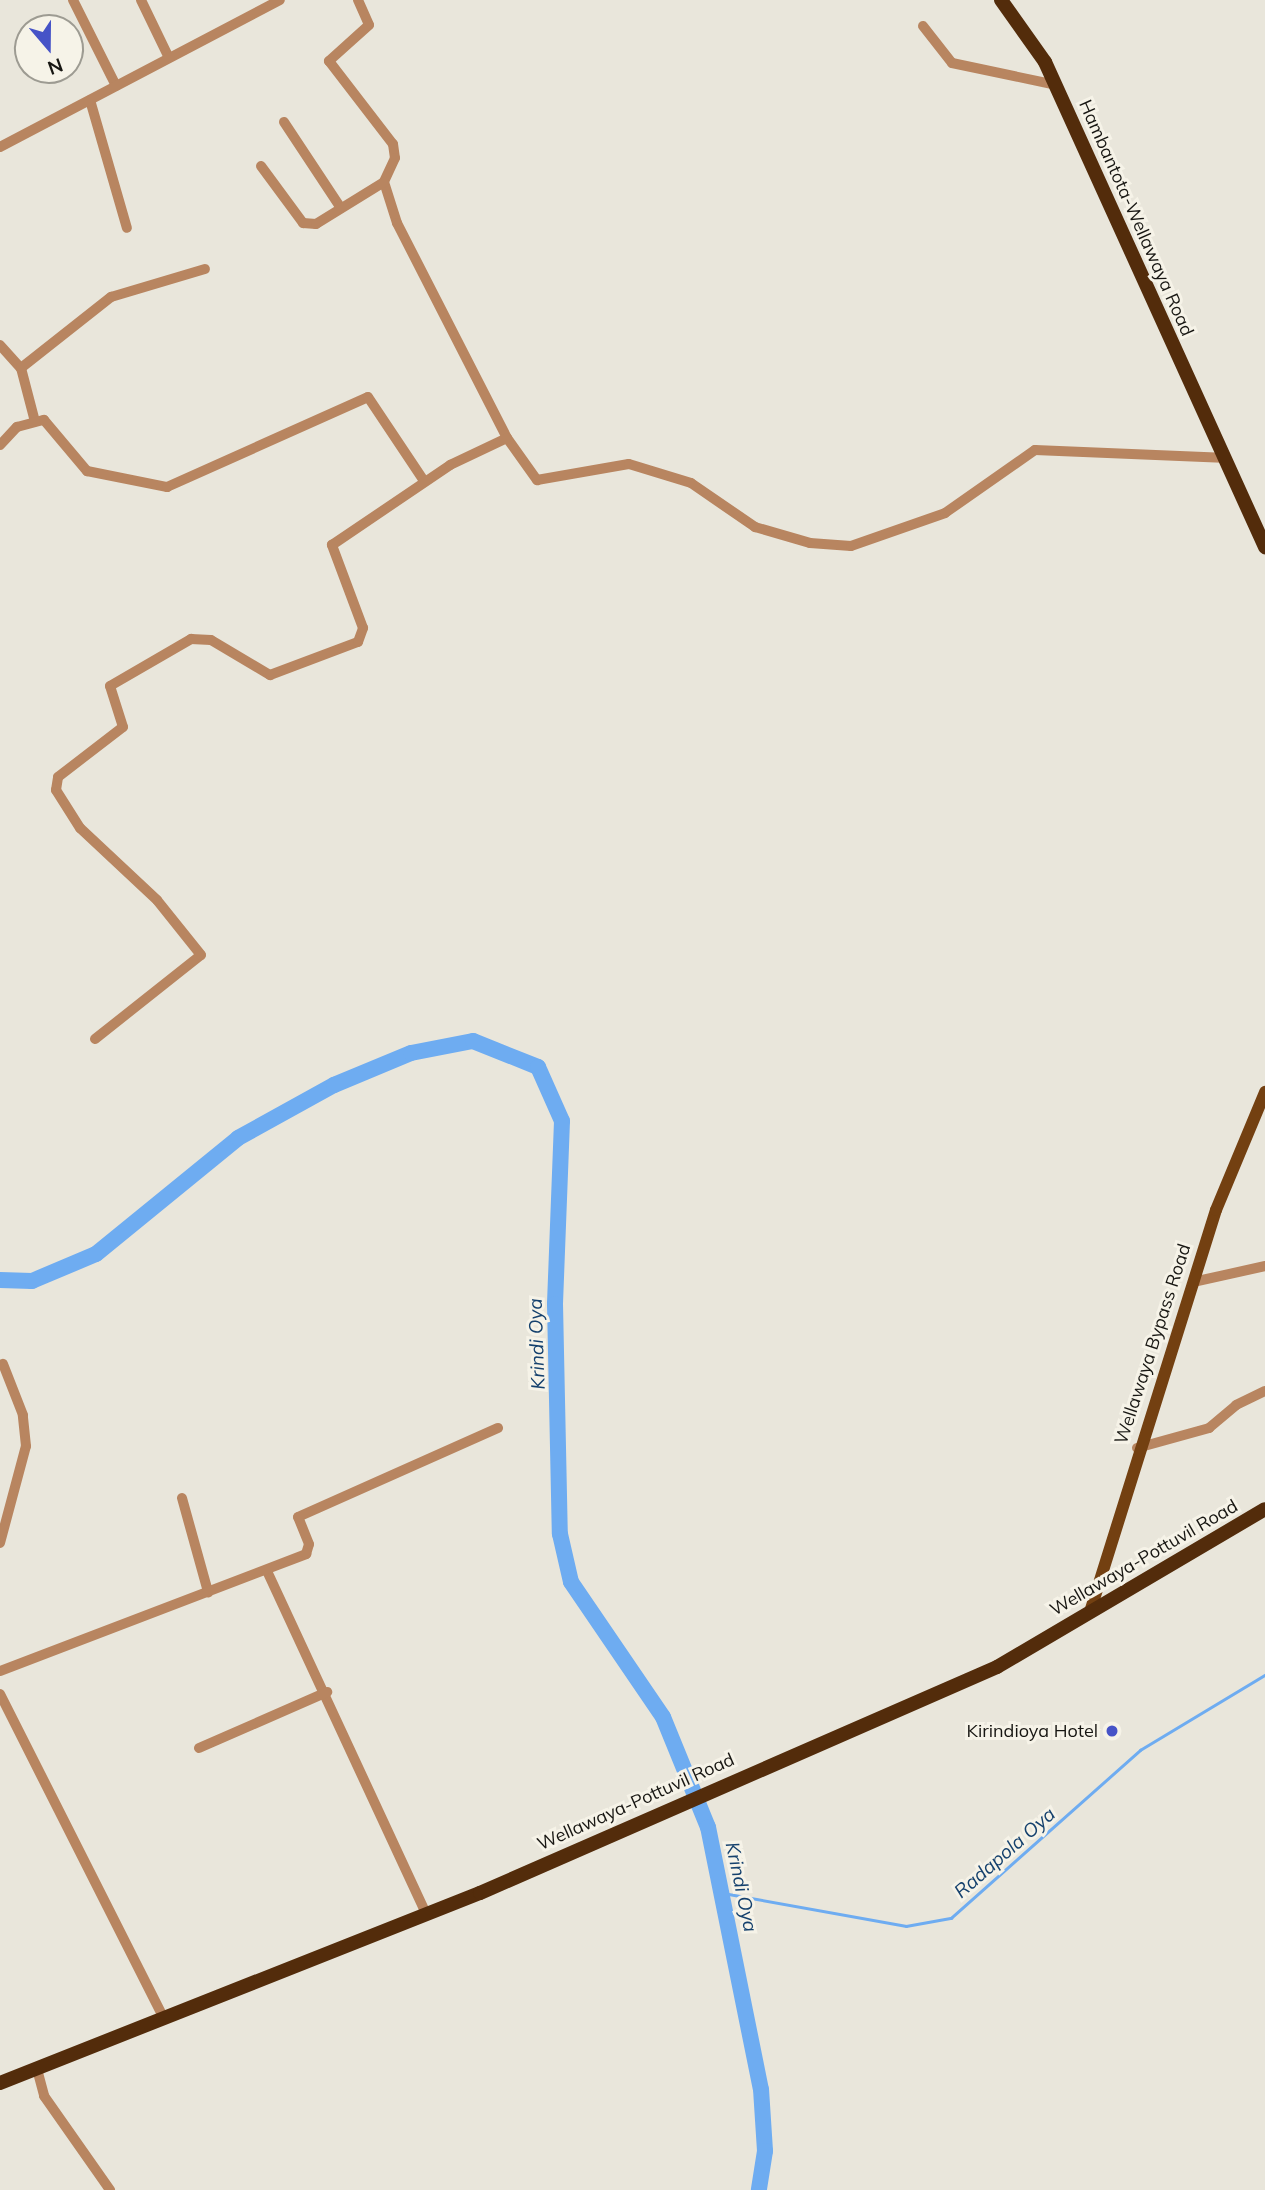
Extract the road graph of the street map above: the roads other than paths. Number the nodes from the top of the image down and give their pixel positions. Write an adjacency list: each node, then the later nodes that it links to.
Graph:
1 (73, 0): 9 (street)
2 (141, 0): 7 (street)
3 (280, 0): 7 (street)
4 (358, 0): 14 (street)
5 (1001, 0): 8 (highway, Hambantota-Wellawaya Road)
6 (923, 26): 8 (street)
7 (169, 58): 9 (street)
8 (1056, 85): 23 (highway, Hambantota-Wellawaya Road)
9 (116, 86): 10 (street)
10 (90, 100): 12 (street); 16 (street)
11 (284, 122): 15 (street)
12 (0, 146)
13 (261, 166): 15 (street)
14 (384, 182): 15 (street); 21 (street)
15 (341, 208)
16 (127, 228)
17 (205, 270): 19 (street)
18 (0, 345): 19 (street)
19 (21, 368): 20 (street)
20 (34, 418): 22 (street); 24 (street)
21 (507, 438): 23 (street); 24 (street)
22 (0, 445)
23 (1222, 458): 25 (highway, Hambantota-Wellawaya Road)
24 (424, 481): 26 (street)
25 (1265, 547)
26 (95, 1039)
27 (1265, 1092): 29 (main road, Wellawaya Bypass Road)
28 (1265, 1266): 29 (street)
29 (1193, 1282): 33 (main road, Wellawaya Bypass Road)
30 (3, 1364): 36 (street)
31 (1265, 1391): 33 (street)
32 (498, 1428): 38 (street)
33 (1136, 1448): 40 (main road, Wellawaya Bypass Road)
34 (182, 1498): 39 (street)
35 (1265, 1509): 40 (highway, Wellawaya-Pottuvil Road)
36 (4, 1517): 37 (street)
37 (0, 1543)
38 (267, 1571): 39 (street); 42 (street)
39 (208, 1592): 41 (street)
40 (1090, 1612): 45 (highway, Wellawaya-Pottuvil Road)
41 (0, 1671)
42 (327, 1692): 44 (street); 45 (street)
43 (0, 1693): 46 (street)
44 (199, 1748)
45 (427, 1915): 46 (highway, Wellawaya-Pottuvil Road)
46 (164, 2018): 47 (highway, Wellawaya-Pottuvil Road)
47 (37, 2069): 48 (highway, Wellawaya-Pottuvil Road); 49 (street)
48 (0, 2083)
49 (110, 2190)

